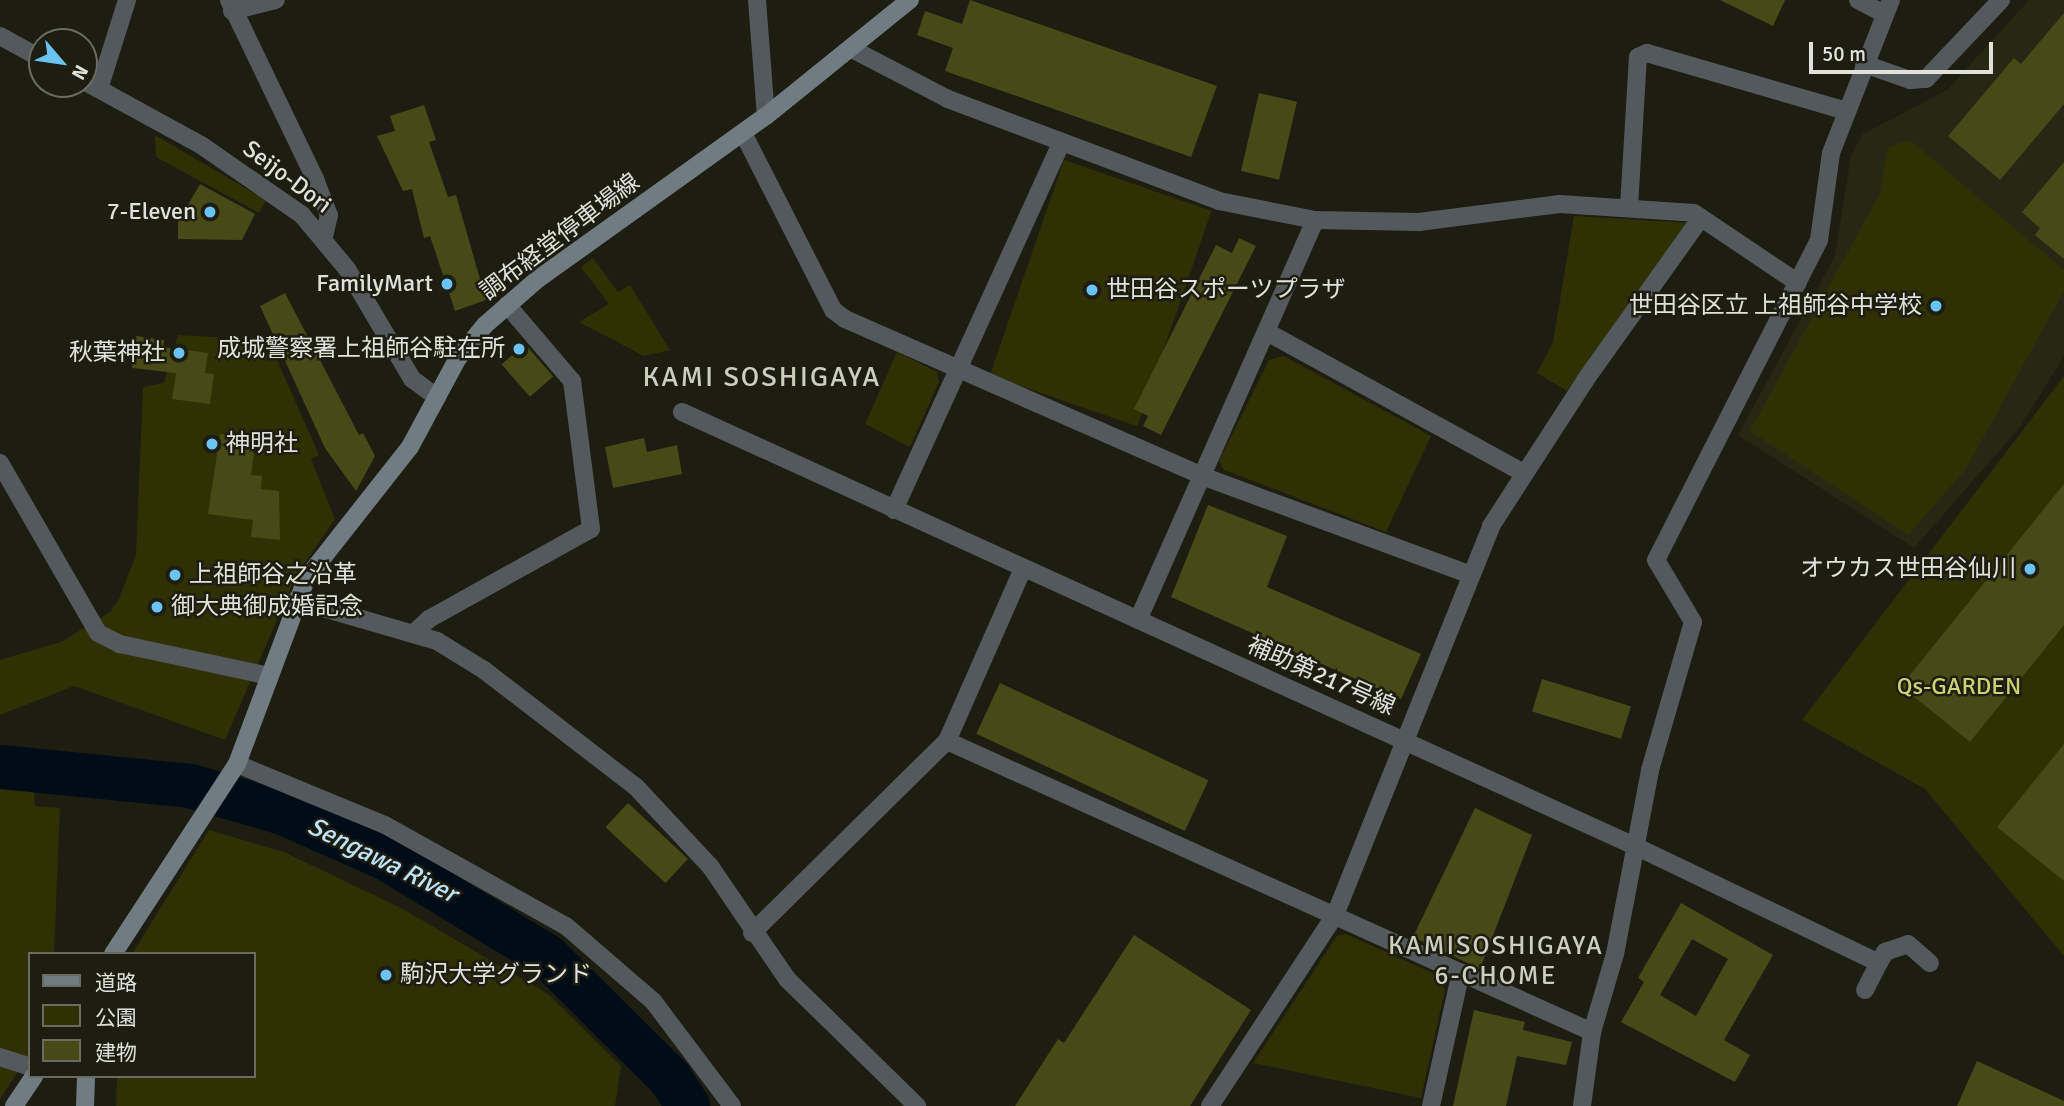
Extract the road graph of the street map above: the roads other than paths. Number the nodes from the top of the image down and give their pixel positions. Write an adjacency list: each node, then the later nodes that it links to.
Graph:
1 (127, 0): 13 (street)
2 (276, 0): 7 (street)
3 (757, 0): 16 (street)
4 (910, 0): 10 (main road, 調布経堂停車場線)
5 (1857, 0): 8 (street)
6 (2001, 0): 12 (street)
7 (230, 6): 22 (street)
8 (1887, 7): 12 (street)
9 (0, 36): 11 (street)
10 (852, 49): 16 (main road, 調布経堂停車場線); 18 (street)
11 (28, 51)
12 (1864, 64): 15 (street)
13 (98, 70)
14 (98, 88): 22 (street, Seijo-Dori)
15 (1846, 111): 19 (street); 23 (street)
16 (766, 116): 17 (main road, 調布経堂停車場線)
17 (743, 133): 24 (main road, 調布経堂停車場線); 26 (street)
18 (1060, 145): 21 (street); 26 (street)
19 (1629, 207): 20 (street); 21 (street)
20 (1701, 218): 23 (street); 30 (street)
21 (1315, 220): 25 (street)
22 (324, 236): 27 (street, Seijo-Dori)
23 (1798, 283): 42 (street)
24 (507, 305): 27 (main road, 調布経堂停車場線); 37 (street)
25 (1267, 332): 30 (street); 31 (street)
26 (958, 371): 31 (street); 32 (street)
27 (437, 397): 35 (main road, 調布経堂停車場線)
28 (682, 412): 32 (street, 補助第217号線)
29 (0, 463): 38 (street)
30 (1524, 473): 34 (street)
31 (1202, 476): 34 (street); 36 (street)
32 (894, 510): 33 (street, 補助第217号線)
33 (1023, 569): 36 (street, 補助第217号線); 39 (street)
34 (1469, 574): 40 (street)
35 (296, 600): 37 (street); 38 (main road, 調布経堂停車場線)
36 (1138, 620): 40 (street, 補助第217号線)
37 (414, 633): 44 (street)
38 (269, 676): 41 (main road, 調布経堂停車場線)
39 (947, 741): 43 (street); 44 (street)
40 (1406, 742): 42 (street, 補助第217号線); 43 (street)
41 (234, 768): 45 (main road, 調布経堂停車場線); 57 (street)
42 (1637, 847): 46 (street, 補助第217号線); 50 (street)
43 (1335, 915): 48 (street); 59 (street)
44 (752, 933): 58 (street)
45 (114, 952)
46 (1879, 963): 47 (street); 49 (street)
47 (1930, 963)
48 (1461, 972): 50 (street); 60 (street)
49 (1865, 990)
50 (1592, 1032): 61 (street)
51 (0, 1057): 52 (street)
52 (28, 1066)
53 (33, 1078): 55 (main road)
54 (86, 1078): 56 (main road)
55 (15, 1106)
56 (85, 1106)
57 (732, 1106)
58 (917, 1106)
59 (1210, 1106)
60 (1431, 1106)
61 (1582, 1106)

